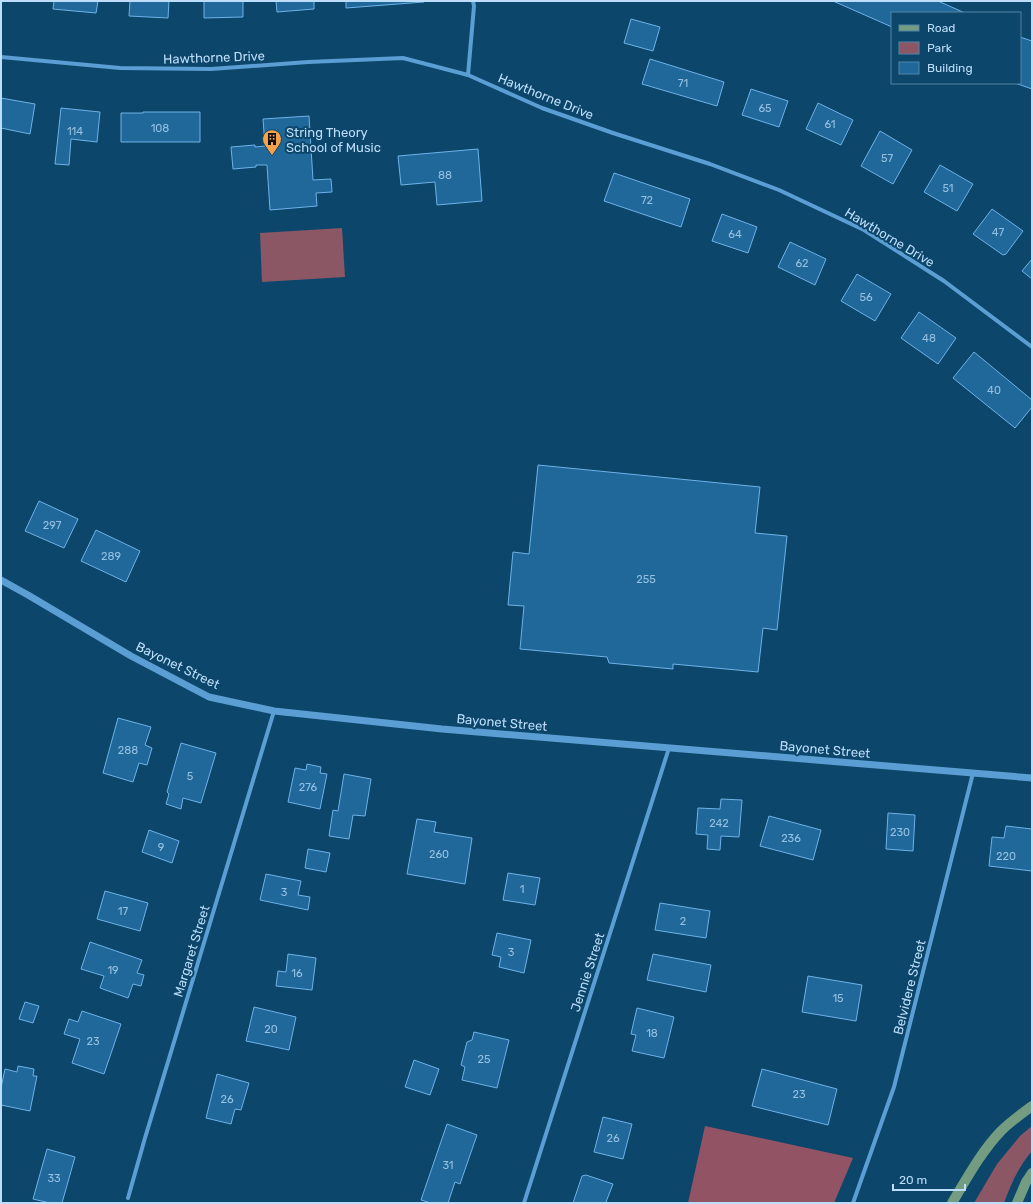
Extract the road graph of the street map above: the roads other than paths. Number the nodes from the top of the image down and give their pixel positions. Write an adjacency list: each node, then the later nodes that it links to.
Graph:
1 (473, 1): 3 (street)
2 (1, 56): 3 (street, Hawthorne Drive)
3 (468, 75): 4 (street, Hawthorne Drive)
4 (1032, 347)
5 (1, 580): 6 (street, Bayonet Street)
6 (274, 711): 7 (street, Bayonet Street); 12 (street, Margaret Street)
7 (669, 748): 8 (street, Bayonet Street); 13 (street, Jennie Street)
8 (973, 773): 9 (street, Bayonet Street); 14 (street, Belvidere Street)
9 (1032, 778)
10 (1032, 1106): 15 (main road)
11 (1032, 1173): 16 (main road)
12 (128, 1198)
13 (524, 1203)
14 (853, 1203)
15 (952, 1203)
16 (1017, 1203)

